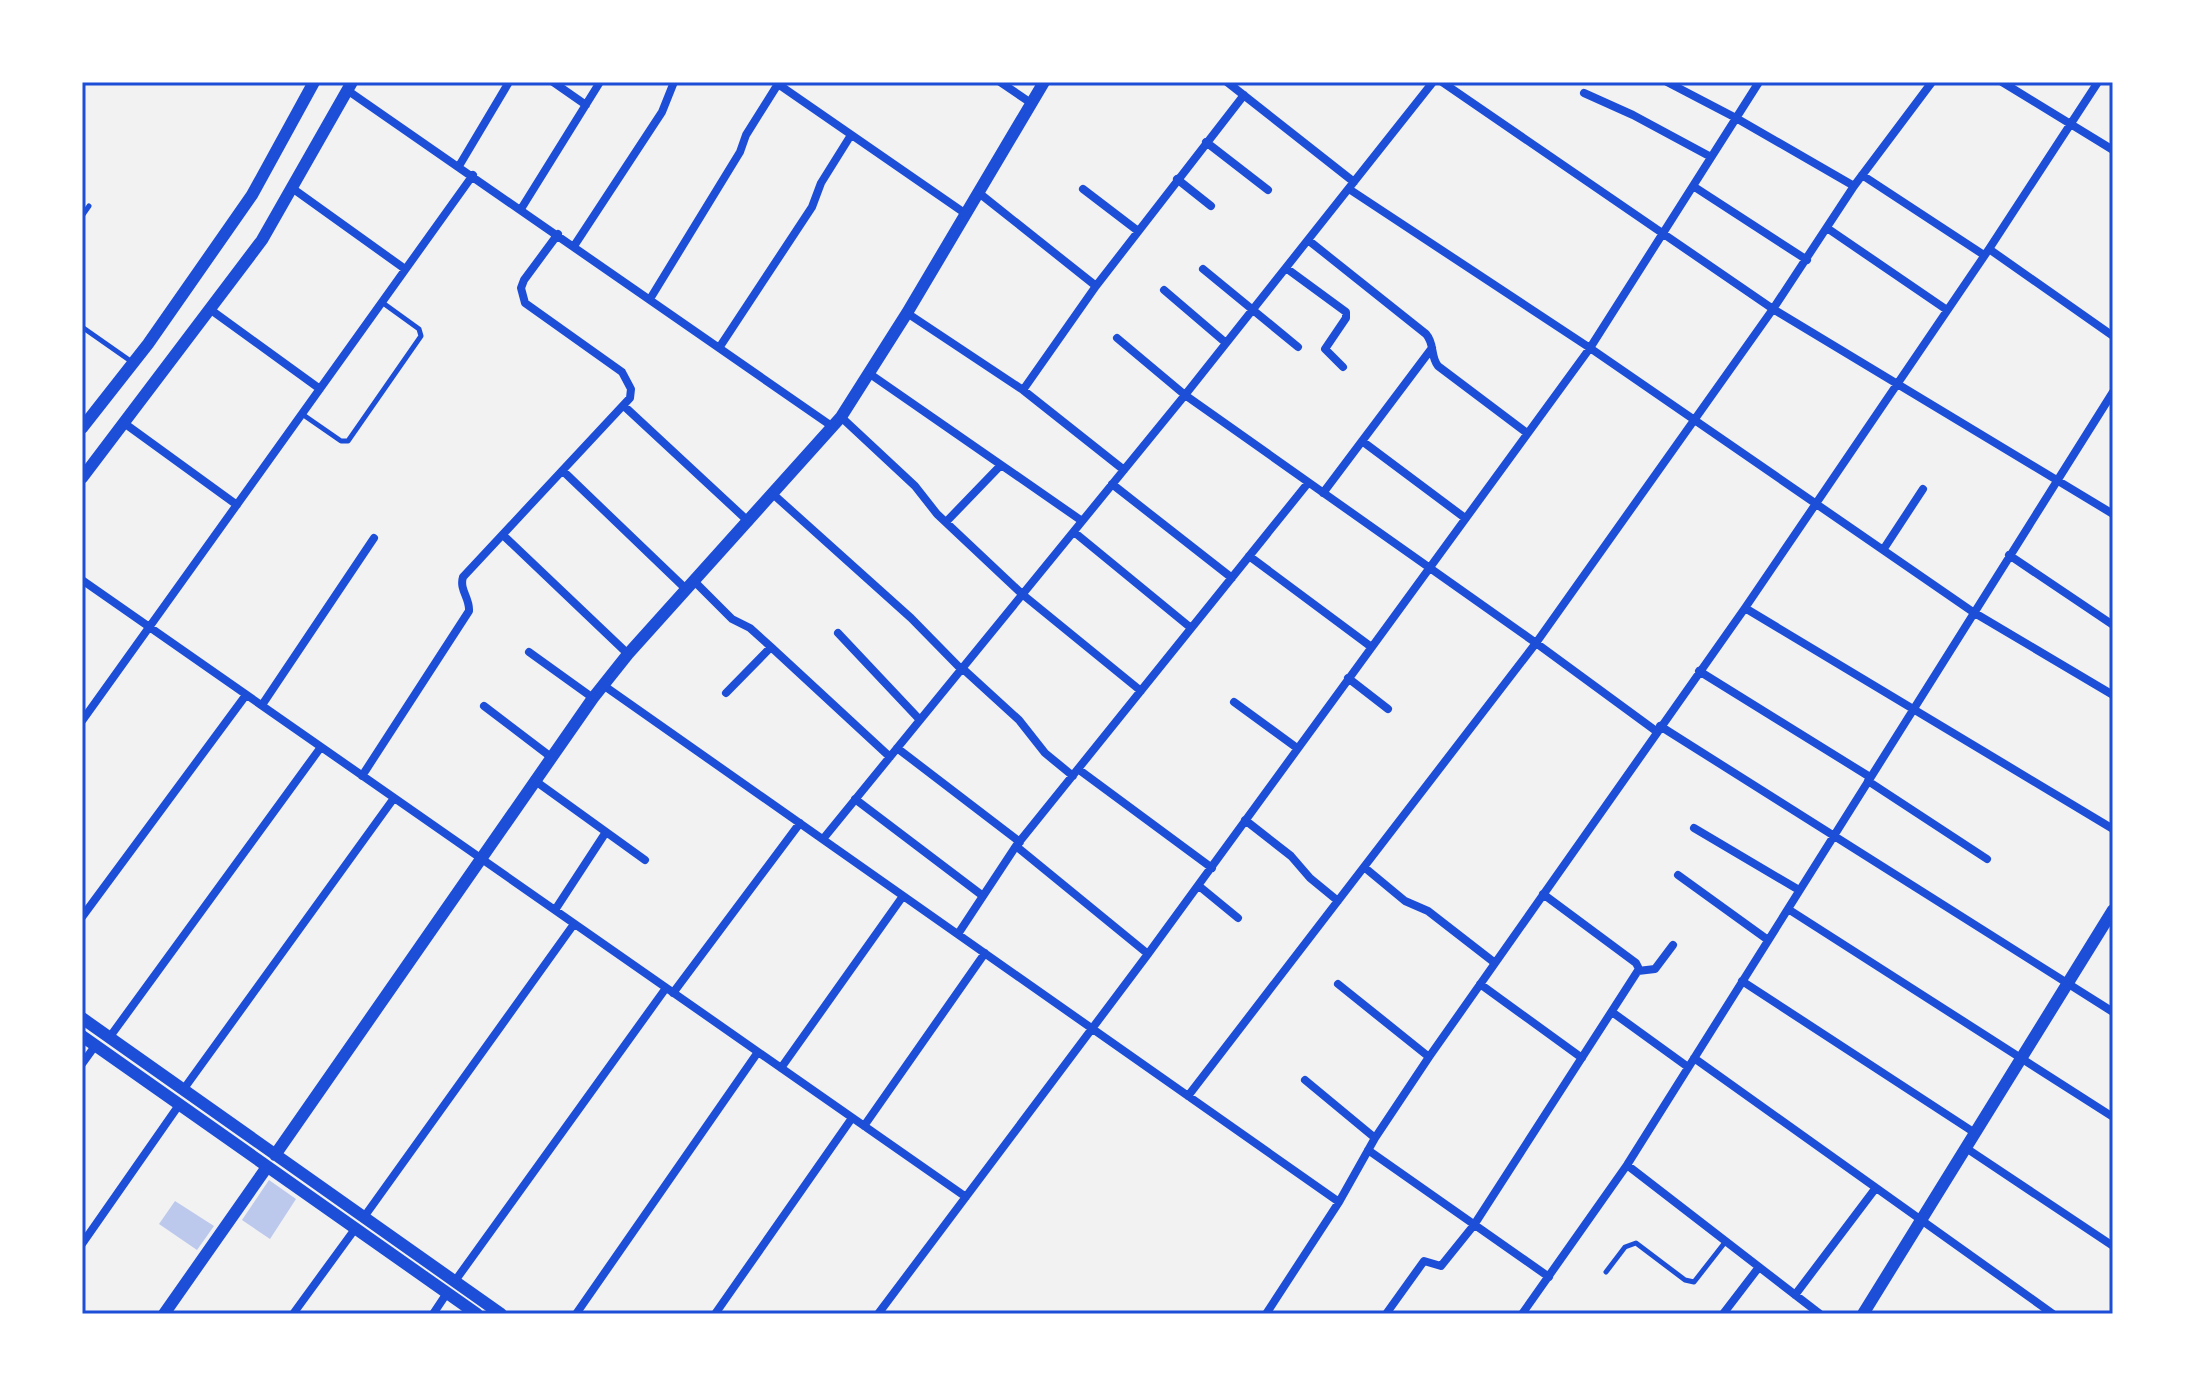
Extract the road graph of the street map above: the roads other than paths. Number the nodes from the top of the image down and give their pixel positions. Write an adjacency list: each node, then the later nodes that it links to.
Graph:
1 (314, 82): 72 (street)
2 (509, 82): 28 (street)
3 (553, 82): 21 (street)
4 (600, 82): 21 (street)
5 (674, 82): 49 (street)
6 (1000, 82): 20 (street)
7 (1044, 82): 20 (street)
8 (1227, 82): 19 (street)
9 (1433, 82): 32 (street)
10 (1442, 82): 46 (street)
11 (1667, 82): 22 (street)
12 (1759, 82): 22 (street)
13 (1932, 82): 30 (street)
14 (2002, 82): 23 (street)
15 (2098, 82): 23 (street)
16 (776, 83): 24 (street); 57 (street)
17 (350, 86): 28 (street); 35 (street)
18 (1584, 93): 27 (street)
19 (1244, 95): 25 (street); 32 (street)
20 (1031, 103): 38 (street)
21 (586, 105): 41 (street)
22 (1736, 118): 27 (street); 34 (street)
23 (2070, 124): 26 (street); 50 (street)
24 (851, 135): 42 (street); 69 (street)
25 (1206, 142): 31 (street); 37 (street)
26 (2113, 150)
27 (1711, 157): 33 (street)
28 (459, 166): 29 (street)
29 (473, 175): 41 (street); 53 (street)
30 (1862, 175): 34 (street); 50 (street)
31 (1177, 179): 40 (street); 45 (street)
32 (1352, 186): 48 (street); 71 (street)
33 (1693, 186): 46 (street); 51 (street)
34 (1854, 186): 44 (street)
35 (292, 188): 53 (street); 60 (street)
36 (1083, 189): 45 (street)
37 (1268, 190)
38 (979, 193): 42 (street); 55 (street)
39 (89, 206): 43 (lane)
40 (1211, 206)
41 (521, 209): 47 (street)
42 (966, 214): 63 (street)
43 (82, 216)
44 (1827, 228): 51 (street); 62 (street)
45 (1138, 231): 55 (street)
46 (1663, 233): 59 (street); 71 (street)
47 (558, 234): 49 (street); 81 (street)
48 (1308, 240): 52 (street); 70 (street)
49 (574, 246): 57 (street)
50 (1986, 252): 62 (street); 65 (street)
51 (1807, 260): 59 (street)
52 (1286, 268): 61 (street); 73 (street)
53 (405, 269): 58 (street)
54 (1203, 269): 61 (street)
55 (1096, 286): 77 (street)
56 (1164, 290): 67 (street)
57 (650, 299): 69 (street)
58 (382, 302): 76 (street); 82 (lane)
59 (1773, 309): 75 (street); 83 (street)
60 (211, 310): 76 (street); 85 (street)
61 (1252, 310): 67 (street); 68 (street)
62 (1947, 310): 75 (street)
63 (907, 313): 74 (street); 77 (street)
64 (82, 327): 72 (lane)
65 (2113, 336)
66 (1117, 338): 79 (street)
67 (1226, 343): 79 (street)
68 (1298, 347)
69 (719, 348): 84 (street)
70 (1432, 348): 87 (street); 88 (street)
71 (1590, 348): 83 (street); 87 (street)
72 (133, 363): 86 (street)
73 (1343, 367)
74 (870, 374): 84 (street); 89 (street)
75 (1898, 382): 93 (street); 99 (street)
76 (320, 389): 82 (street)
77 (1023, 390): 90 (street)
78 (2113, 392): 80 (street)
79 (1185, 395): 90 (street); 94 (street)
80 (2110, 403): 93 (street)
81 (624, 406): 91 (street); 104 (street)
82 (302, 414): 100 (street)
83 (1695, 421): 99 (street); 123 (street)
84 (837, 422): 98 (street); 105 (street)
85 (124, 423): 92 (street); 100 (street)
86 (82, 428)
87 (1527, 433): 102 (street)
88 (1362, 441): 97 (street); 102 (street)
89 (1001, 465): 103 (street); 105 (street)
90 (1124, 470): 95 (street)
91 (563, 471): 107 (street); 115 (street)
92 (82, 478)
93 (2057, 480): 101 (street); 110 (street)
94 (1308, 483): 97 (street); 111 (street)
95 (1112, 484): 103 (street); 113 (street)
96 (1923, 489): 109 (street)
97 (1323, 493): 112 (street)
98 (774, 495): 104 (street); 128 (street)
99 (1815, 503): 109 (street); 117 (street)
100 (237, 505): 120 (street)
101 (2113, 514)
102 (1465, 518): 112 (street)
103 (1082, 521): 106 (street)
104 (749, 522): 115 (street)
105 (946, 522): 116 (street)
106 (1074, 532): 116 (street); 121 (street)
107 (503, 535): 127 (street); 151 (street)
108 (374, 538): 138 (street)
109 (1883, 550): 118 (street)
110 (2009, 555): 118 (street); 119 (street)
111 (1249, 556): 113 (street); 124 (street)
112 (1428, 567): 123 (street); 124 (street)
113 (1232, 578): 121 (street)
114 (82, 580): 120 (street)
115 (690, 586): 125 (street); 127 (street)
116 (1022, 594): 128 (street); 132 (street)
117 (1745, 608): 129 (street); 141 (street)
118 (1973, 612): 135 (street); 141 (street)
119 (2113, 625)
120 (149, 627): 134 (street); 143 (street)
121 (1191, 628): 132 (street)
122 (838, 633): 142 (street)
123 (1536, 643): 144 (street); 167 (street)
124 (1370, 646): 130 (street)
125 (771, 647): 133 (street); 149 (street)
126 (529, 652): 136 (street)
127 (628, 654): 131 (street)
128 (961, 669): 142 (street); 150 (street)
129 (1699, 671): 144 (street); 152 (street)
130 (1348, 678): 140 (street); 147 (street)
131 (603, 685): 136 (street); 157 (street)
132 (1141, 691): 150 (street)
133 (726, 693)
134 (246, 695): 138 (street); 179 (street)
135 (2113, 695)
136 (593, 698): 148 (street)
137 (1234, 702): 147 (street)
138 (262, 705): 145 (street)
139 (484, 706): 148 (street)
140 (1388, 709)
141 (1913, 709): 152 (street); 159 (street)
142 (920, 720): 146 (street)
143 (82, 721)
144 (1658, 729): 161 (street); 172 (street)
145 (321, 747): 151 (street); 200 (street)
146 (897, 748): 149 (street); 163 (street)
147 (1297, 748): 156 (street)
148 (551, 757): 153 (street)
149 (890, 757): 155 (street)
150 (1076, 773): 163 (street); 168 (street)
151 (362, 776): 154 (street)
152 (1869, 779): 161 (street); 165 (street)
153 (534, 780): 160 (street); 164 (street)
154 (394, 798): 164 (street); 211 (street)
155 (855, 799): 162 (street); 174 (street)
156 (1245, 820): 168 (street); 175 (street)
157 (800, 823): 162 (street); 194 (street)
158 (1694, 828): 171 (street)
159 (2113, 829)
160 (606, 832): 166 (street); 177 (street)
161 (1834, 836): 171 (street); 193 (street)
162 (823, 839): 173 (street)
163 (1018, 844): 174 (street); 187 (street)
164 (480, 858): 177 (street); 221 (street)
165 (1987, 859)
166 (645, 860)
167 (1364, 867): 175 (street); 188 (street)
168 (1212, 868): 170 (street)
169 (1678, 875): 184 (street)
170 (1199, 886): 180 (street); 187 (street)
171 (1799, 890): 176 (street)
172 (1543, 894): 188 (street); 189 (street)
173 (903, 896): 183 (street); 209 (street)
174 (983, 896): 183 (street)
175 (1338, 901): 212 (street)
176 (1788, 909): 184 (street); 206 (street)
177 (555, 910): 181 (street)
178 (2113, 910): 182 (street)
179 (82, 917)
180 (1238, 918)
181 (574, 924): 194 (street); 227 (street)
182 (2108, 929): 193 (street)
183 (958, 934): 186 (street)
184 (1768, 940): 190 (street)
185 (1673, 945): 189 (street)
186 (985, 953): 198 (street); 216 (street)
187 (1148, 954): 198 (street)
188 (1495, 963): 192 (street)
189 (1638, 971): 195 (street)
190 (1742, 981): 205 (street); 217 (street)
191 (1338, 984): 203 (street)
192 (1480, 984): 203 (street); 204 (street)
193 (2067, 984): 196 (street); 206 (street)
194 (670, 990): 202 (street); 237 (street)
195 (1612, 1012): 204 (street); 208 (street)
196 (2113, 1012)
197 (82, 1018): 200 (street)
198 (1093, 1029): 212 (street); 225 (street)
199 (82, 1036): 201 (street)
200 (109, 1038): 211 (street)
201 (95, 1046): 207 (street); 213 (street)
202 (758, 1052): 209 (street); 246 (street)
203 (1429, 1057): 218 (street)
204 (1582, 1058): 229 (street)
205 (1694, 1058): 208 (street); 224 (street)
206 (2020, 1059): 214 (street); 217 (street)
207 (82, 1064)
208 (1688, 1067): 222 (street)
209 (781, 1068): 215 (street)
210 (1305, 1080): 218 (street)
211 (183, 1090): 221 (street)
212 (1188, 1096): 226 (street)
213 (179, 1105): 223 (street); 232 (street)
214 (2113, 1117)
215 (852, 1118): 216 (street); 247 (street)
216 (864, 1126): 225 (street)
217 (1975, 1133): 219 (street)
218 (1375, 1138): 220 (street)
219 (1966, 1148): 228 (street); 233 (street)
220 (1368, 1150): 226 (street); 229 (street)
221 (275, 1155): 227 (street)
222 (1627, 1165): 231 (street); 236 (street)
223 (267, 1167): 230 (street); 241 (street)
224 (1875, 1189): 228 (street); 239 (street)
225 (966, 1197): 240 (street)
226 (1339, 1202): 249 (street)
227 (364, 1217): 237 (street)
228 (1920, 1222): 254 (street); 255 (street)
229 (1474, 1225): 236 (street); 250 (street)
230 (355, 1229): 238 (street); 242 (street)
231 (1726, 1241): 234 (street); 235 (lane)
232 (82, 1244)
233 (2113, 1246)
234 (1759, 1267): 239 (street); 252 (street)
235 (1606, 1272)
236 (1549, 1277): 251 (street)
237 (455, 1281): 245 (street)
238 (447, 1293): 243 (street); 244 (street)
239 (1795, 1295): 253 (street)
240 (881, 1311): 248 (street)
241 (164, 1314)
242 (293, 1314)
243 (433, 1314)
244 (477, 1314)
245 (501, 1314)
246 (576, 1314)
247 (715, 1314)
248 (893, 1314)
249 (1266, 1314)
250 (1386, 1314)
251 (1522, 1314)
252 (1723, 1314)
253 (1820, 1314)
254 (1863, 1314)
255 (2053, 1314)

